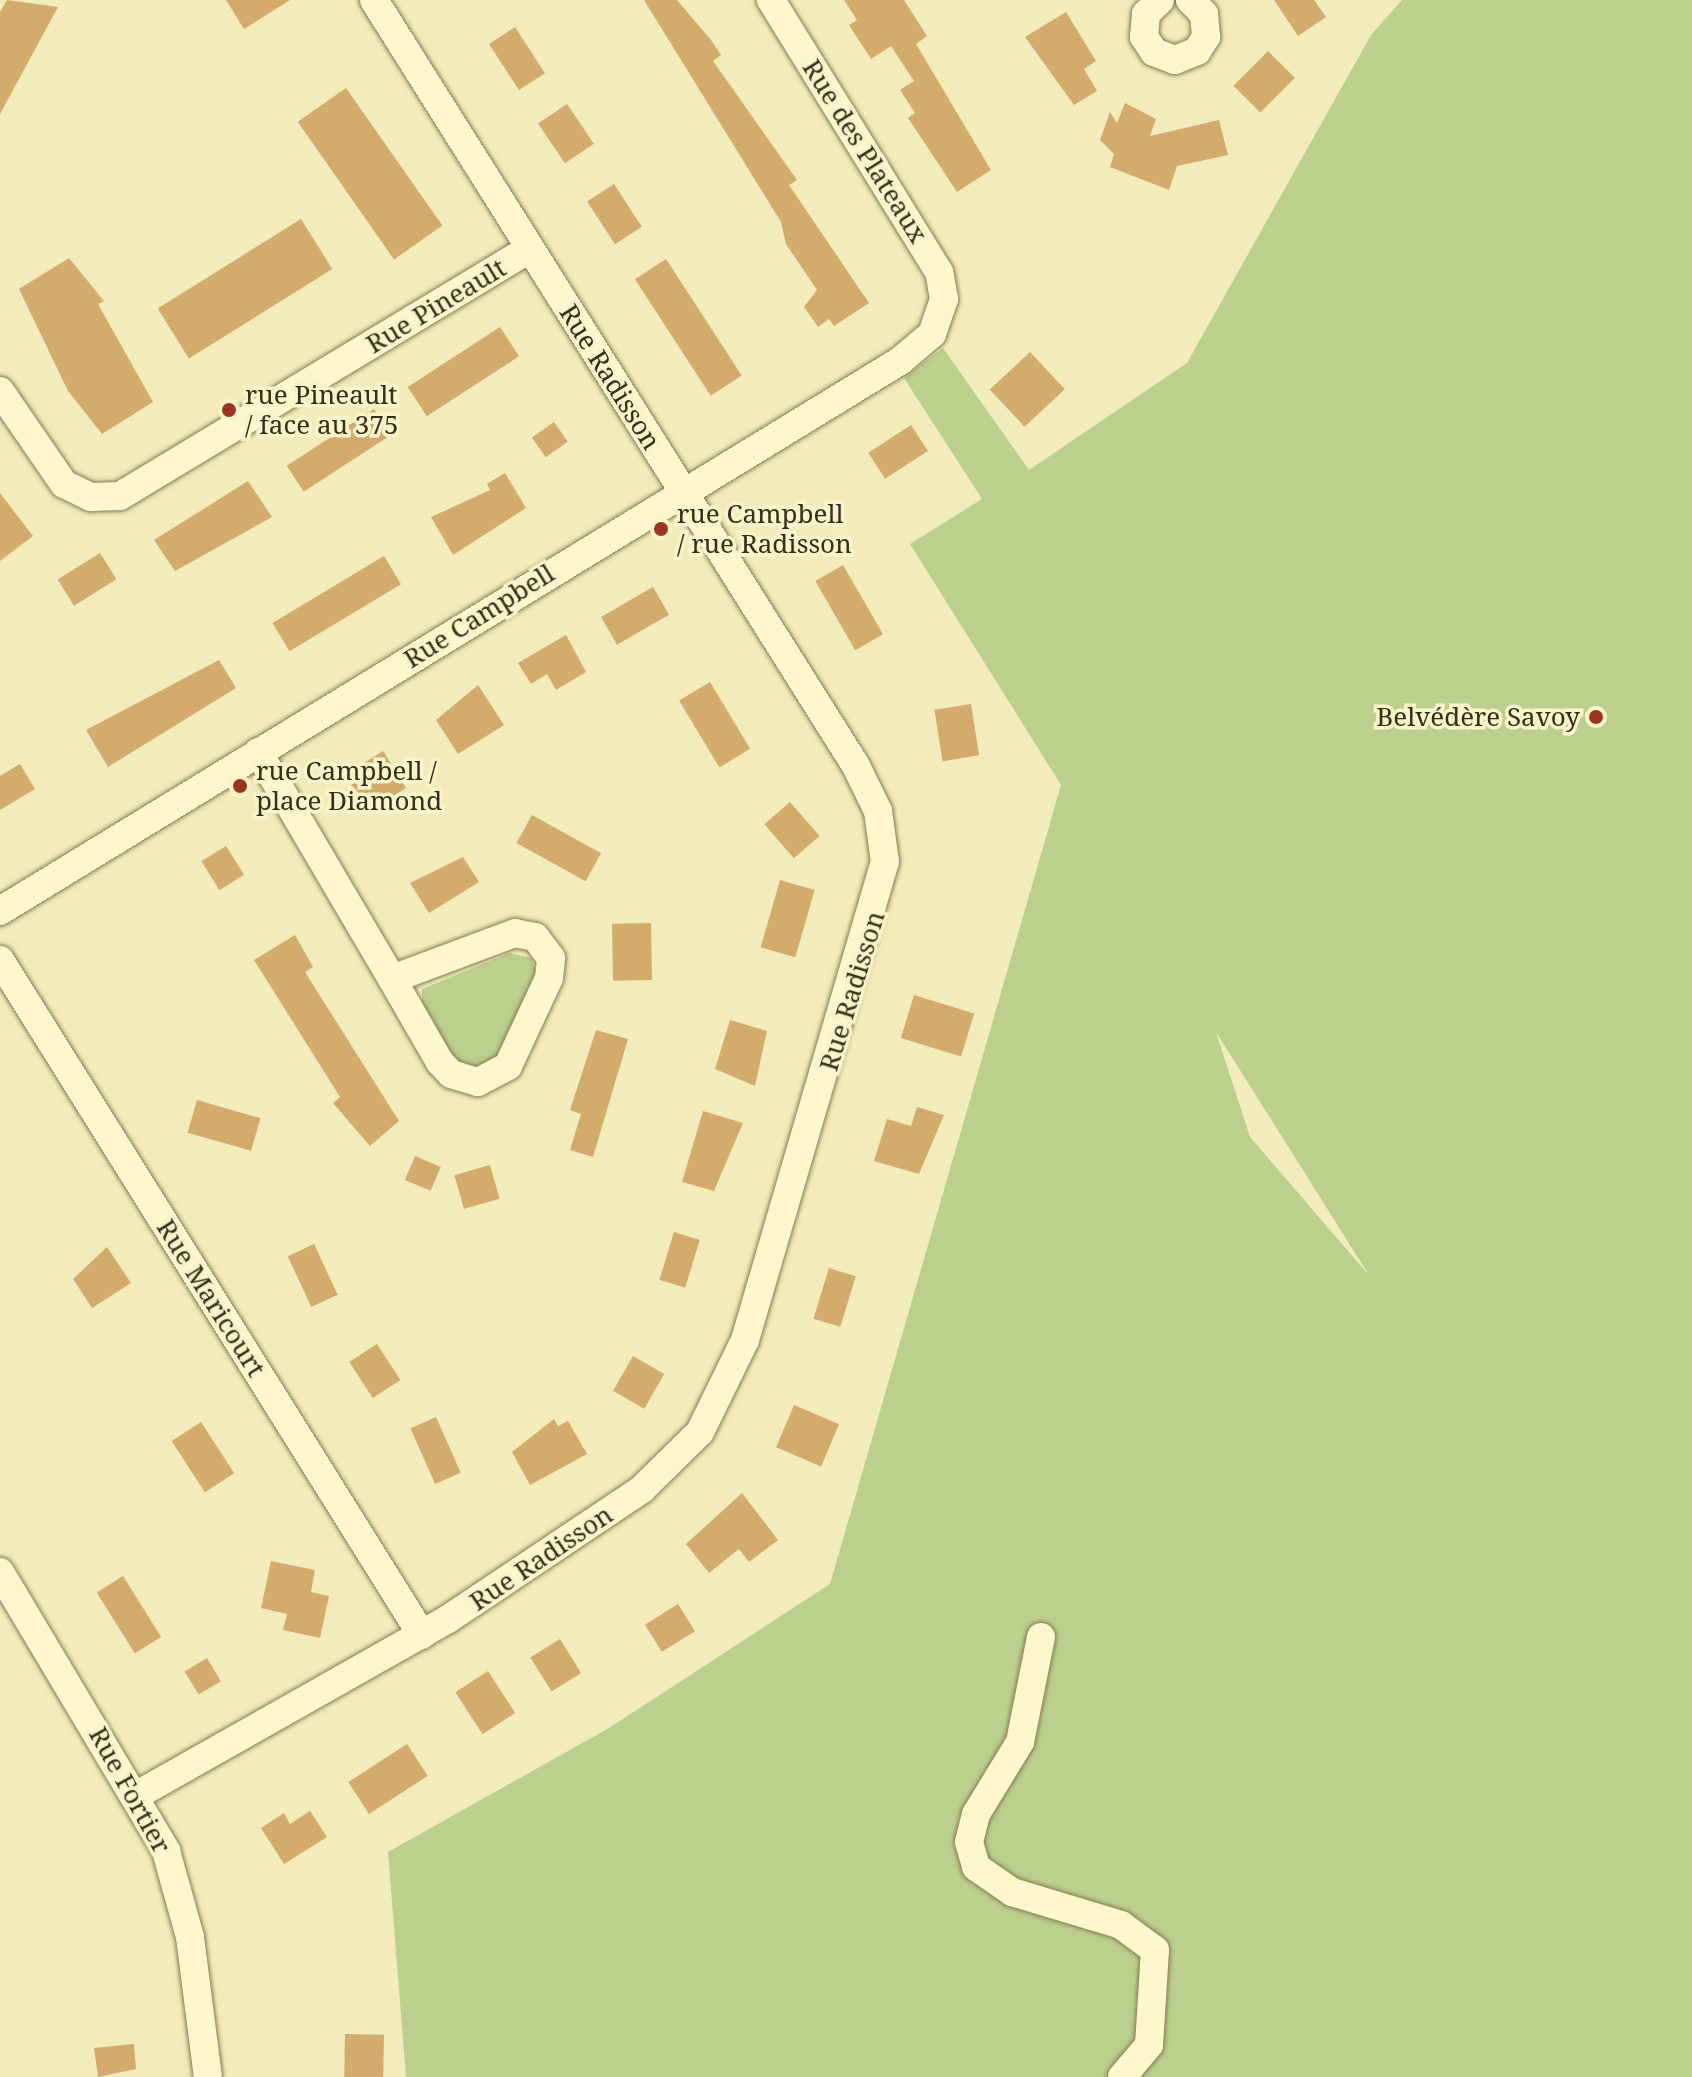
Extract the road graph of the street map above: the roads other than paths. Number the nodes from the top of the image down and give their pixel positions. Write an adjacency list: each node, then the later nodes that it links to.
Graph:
1 (374, 0): 5 (street, Rue Radisson)
2 (771, 0): 6 (street, Rue des Plateaux)
3 (1160, 0): 4 (street)
4 (1195, 2)
5 (530, 249): 7 (street, Rue Pineault); 8 (street, Rue Radisson)
6 (943, 308): 8 (street, Rue Campbell)
7 (0, 391)
8 (681, 491): 9 (street, Rue Campbell); 14 (street, Rue Radisson)
9 (258, 752): 10 (street, Rue Campbell); 12 (street)
10 (0, 911)
11 (0, 960): 14 (street, Rue Maricourt)
12 (392, 979): 12 (street)
13 (0, 1572): 16 (street, Rue Fortier)
14 (422, 1635): 16 (street, Rue Radisson)
15 (1041, 1637): 18 (street)
16 (137, 1795): 17 (street, Rue Fortier)
17 (208, 2077)
18 (1122, 2077)

